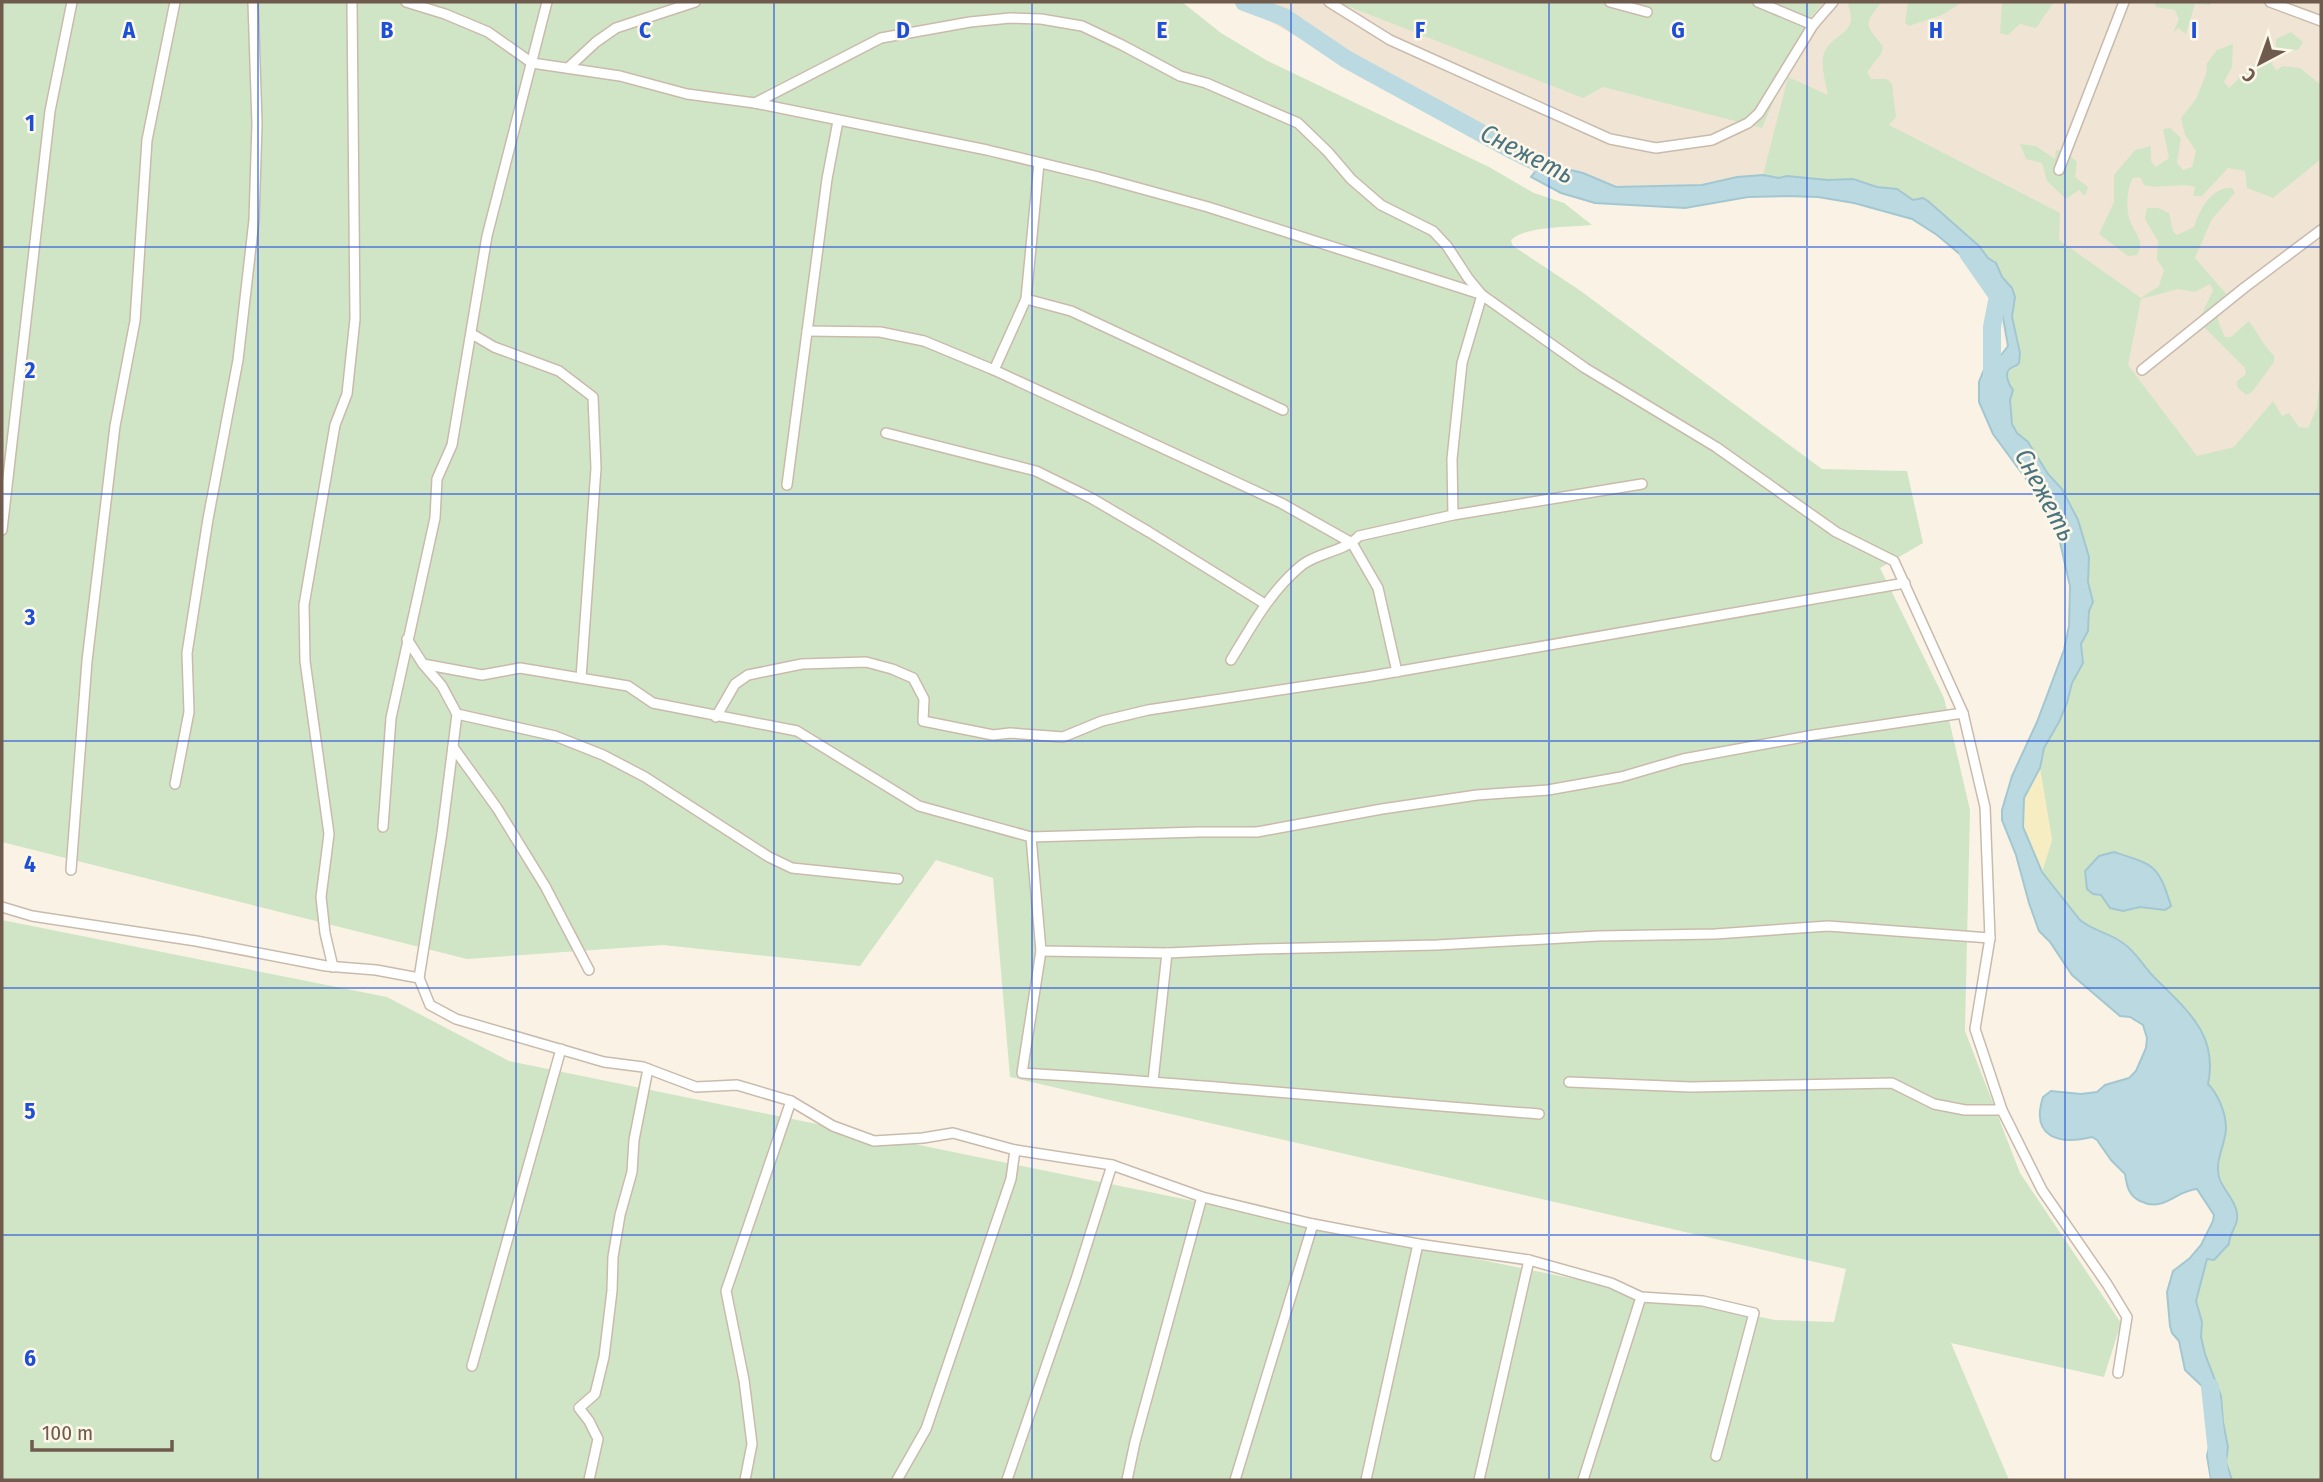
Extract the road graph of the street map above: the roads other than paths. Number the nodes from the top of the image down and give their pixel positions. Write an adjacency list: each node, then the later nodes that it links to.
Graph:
1 (72, 2): 35 (street)
2 (176, 2): 51 (street)
3 (253, 2): 48 (street)
4 (352, 2): 57 (street)
5 (406, 2): 17 (street)
6 (547, 2): 17 (street)
7 (695, 2): 18 (street)
8 (1329, 2): 16 (street)
9 (1610, 2): 14 (street)
10 (1758, 2): 16 (street)
11 (1833, 2): 16 (street)
12 (2124, 2): 22 (street)
13 (2270, 2): 15 (street)
14 (1647, 12)
15 (2321, 21)
16 (1813, 25)
17 (532, 62): 18 (street); 27 (street)
18 (568, 68): 19 (street)
19 (755, 103): 20 (street); 24 (street)
20 (838, 121): 21 (street); 26 (street)
21 (1039, 163): 24 (street); 25 (street)
22 (2059, 170)
23 (2321, 230): 29 (street)
24 (1482, 295): 34 (street); 37 (street)
25 (1026, 299): 28 (street); 30 (street)
26 (807, 331): 28 (street); 32 (street)
27 (472, 334): 39 (street); 43 (street)
28 (994, 370): 36 (street)
29 (2142, 370)
30 (1283, 410)
31 (886, 433): 38 (street)
32 (787, 485)
33 (1642, 485): 34 (street)
34 (1453, 514): 36 (street)
35 (2, 530)
36 (1352, 544): 38 (street); 42 (street)
37 (1905, 583): 42 (street); 44 (street)
38 (1265, 604): 40 (street)
39 (407, 639): 41 (street); 49 (street)
40 (1231, 660)
41 (424, 664): 43 (street); 45 (street)
42 (1397, 671): 46 (street)
43 (581, 678): 46 (street)
44 (1963, 713): 50 (street); 54 (street)
45 (457, 714): 47 (street); 52 (street)
46 (716, 717): 50 (street)
47 (453, 747): 58 (street); 59 (street)
48 (175, 784)
49 (383, 827)
50 (1031, 837): 55 (street)
51 (71, 870)
52 (898, 880)
53 (2, 907): 57 (street)
54 (1990, 938): 56 (street); 65 (street)
55 (1041, 951): 56 (street); 62 (street)
56 (1167, 953): 62 (street)
57 (333, 967): 59 (street)
58 (589, 970)
59 (419, 978): 60 (street)
60 (561, 1049): 61 (street); 74 (street)
61 (648, 1069): 64 (street); 77 (street)
62 (1153, 1081): 66 (street)
63 (1569, 1082): 65 (street)
64 (791, 1101): 67 (street); 78 (street)
65 (2002, 1110): 75 (street)
66 (1539, 1114)
67 (1015, 1150): 68 (street); 79 (street)
68 (1112, 1165): 69 (street); 80 (street)
69 (1202, 1197): 70 (street); 81 (street)
70 (1313, 1224): 71 (street); 82 (street)
71 (1418, 1244): 72 (street); 83 (street)
72 (1529, 1260): 73 (street); 84 (street)
73 (1641, 1297): 76 (street); 85 (street)
74 (472, 1366)
75 (2118, 1373)
76 (1716, 1456)
77 (589, 1480)
78 (745, 1480)
79 (897, 1480)
80 (1007, 1480)
81 (1127, 1480)
82 (1235, 1480)
83 (1366, 1480)
84 (1479, 1480)
85 (1583, 1480)

